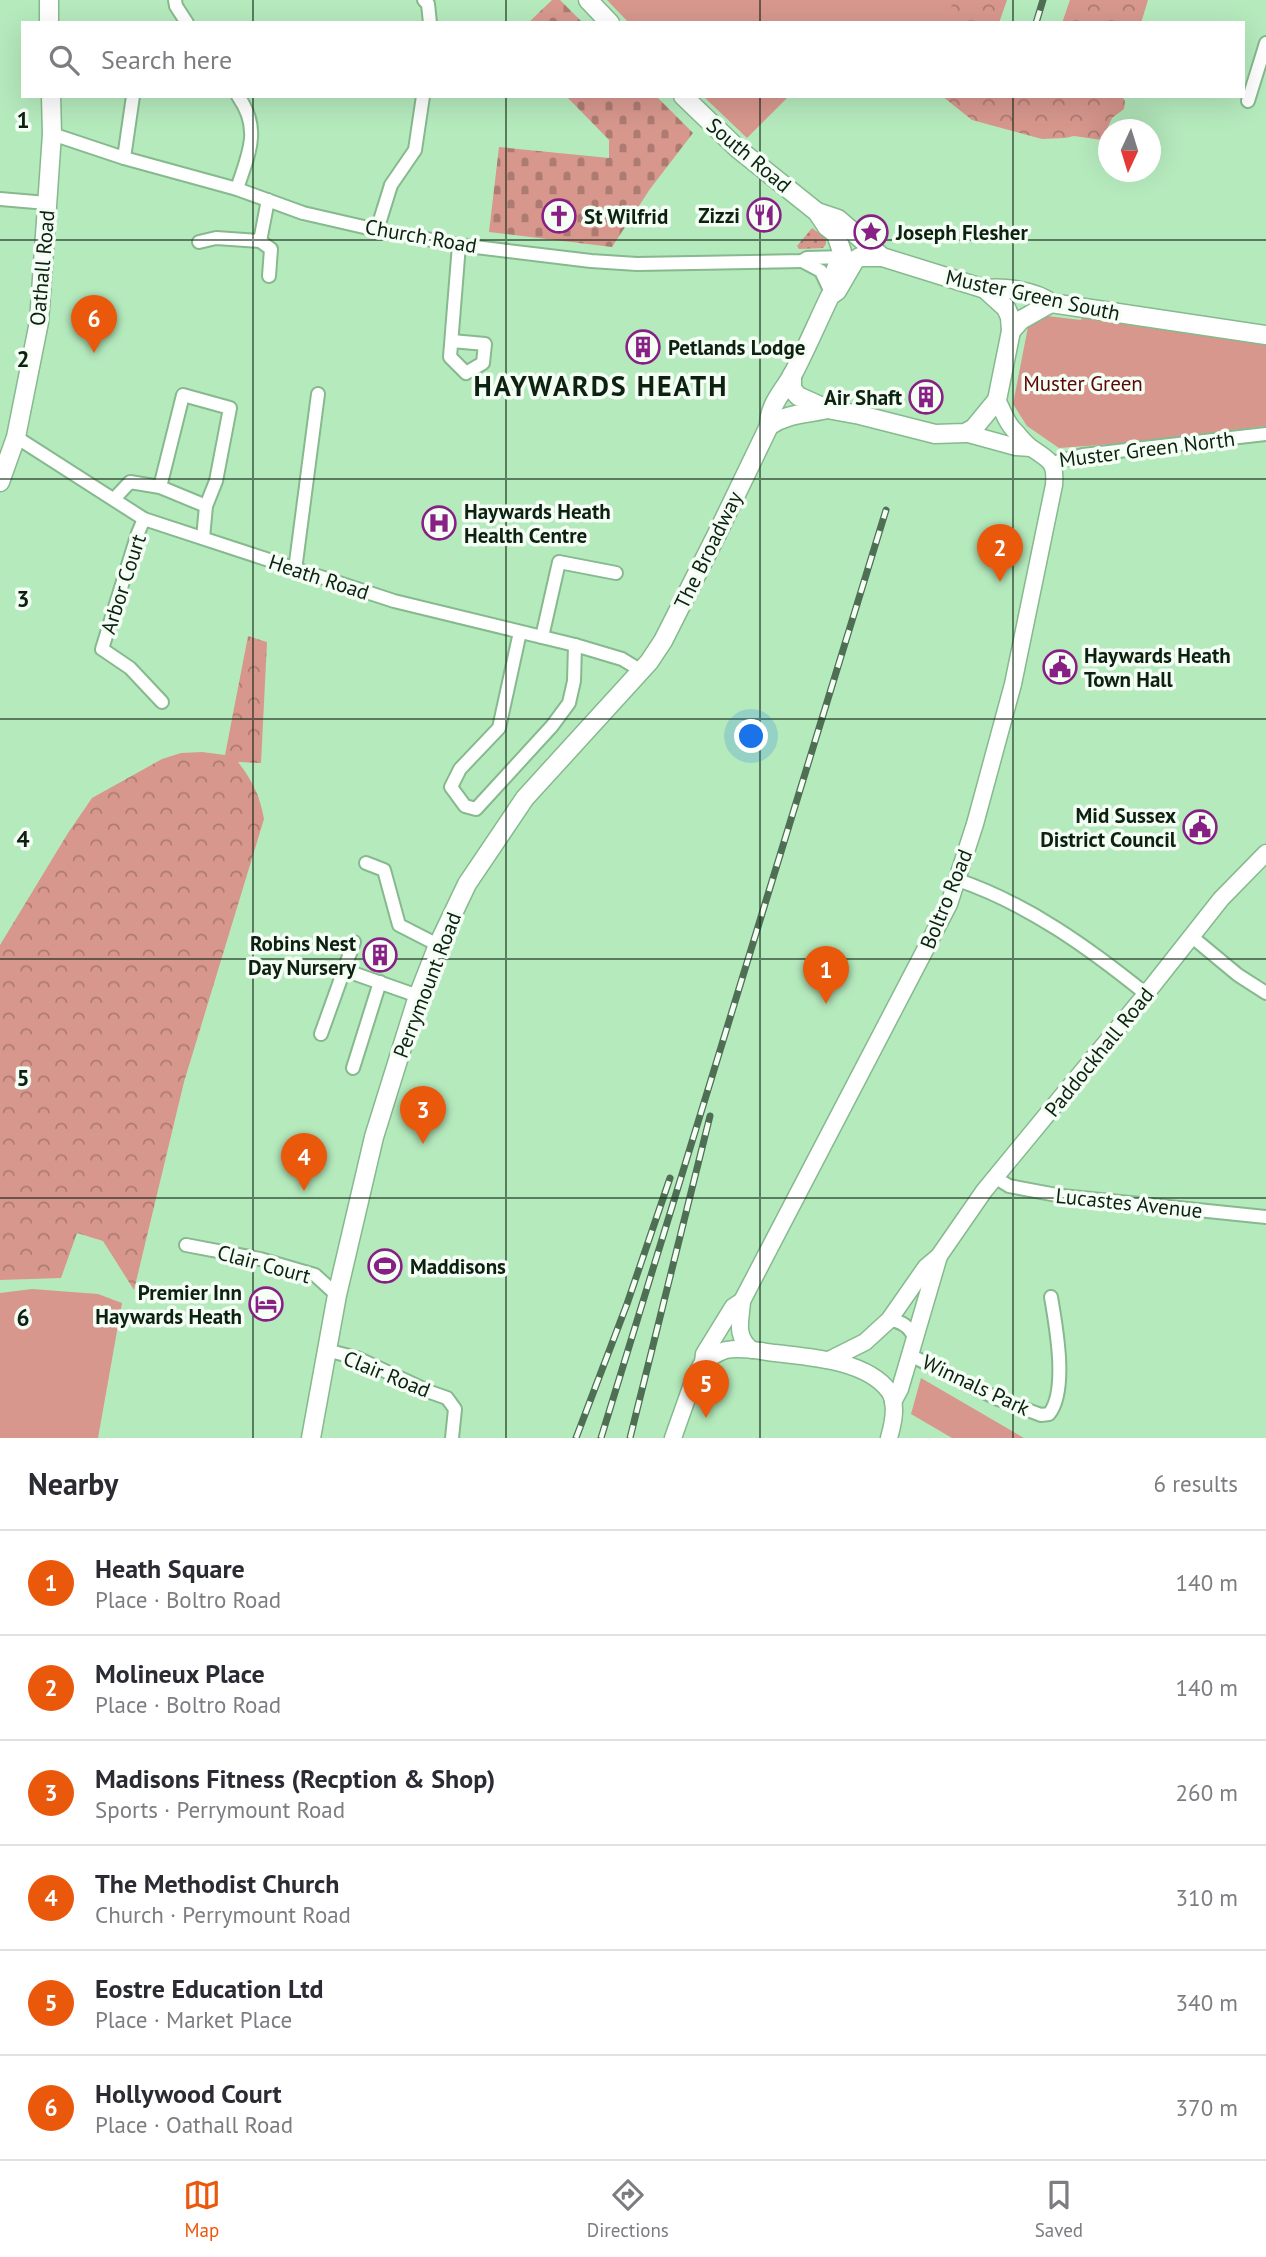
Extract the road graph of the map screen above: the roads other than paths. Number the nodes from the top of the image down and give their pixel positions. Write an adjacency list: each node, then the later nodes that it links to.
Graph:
1 (49, 0): 5 (main road)
2 (175, 0): 6 (street)
3 (424, 0): 7 (street)
4 (588, 0): 8 (main road)
5 (49, 21)
6 (186, 21)
7 (429, 21)
8 (608, 21)
9 (1266, 43): 15 (street)
10 (51, 98): 16 (main road, Oathall Road)
11 (133, 98): 17 (street)
12 (240, 98): 18 (street)
13 (423, 98): 23 (street)
14 (685, 98): 22 (main road, South Road)
15 (1248, 101)
16 (52, 134): 17 (street, Church Road); 21 (main road, Oathall Road)
17 (124, 158): 18 (street, Church Road)
18 (237, 189): 20 (street, Church Road)
19 (0, 199): 21 (street)
20 (268, 200): 23 (street, Church Road); 24 (street)
21 (47, 203): 45 (main road, Oathall Road)
22 (817, 212): 27 (main road); 29 (main road, Muster Green South)
23 (377, 230): 26 (street, Church Road)
24 (260, 241): 25 (street); 31 (street)
25 (198, 242)
26 (459, 245): 30 (street, Church Road); 37 (street)
27 (841, 257): 28 (street, Church Road); 30 (street, Church Road); 33 (main road, The Broadway)
28 (860, 257): 29 (main road); 33 (main road, The Broadway)
29 (882, 257): 32 (main road, Muster Green South)
30 (802, 261): 33 (street)
31 (269, 276)
32 (985, 289): 34 (main road, Muster Green South); 35 (main road)
33 (829, 292): 38 (main road, The Broadway)
34 (1051, 303): 35 (main road); 36 (main road, Muster Green South)
35 (1011, 331): 40 (main road)
36 (1266, 335)
37 (452, 341)
38 (792, 375): 41 (main road); 42 (main road, The Broadway)
39 (318, 394): 54 (street)
40 (997, 400): 43 (main road); 46 (street, Muster Green North)
41 (827, 409): 42 (main road); 43 (main road, Muster Green North)
42 (769, 426): 59 (main road, The Broadway)
43 (965, 433): 46 (street, Muster Green North)
44 (1266, 434): 47 (street, Muster Green North)
45 (16, 437): 48 (main road, Oathall Road); 50 (street, Heath Road)
46 (1031, 448): 47 (street, Muster Green North)
47 (1052, 463): 63 (street, Boltro Road)
48 (0, 482)
49 (160, 487): 50 (street); 51 (street); 51 (street)
50 (114, 499): 52 (street, Heath Road)
51 (206, 506): 53 (street)
52 (144, 519): 53 (street, Heath Road); 60 (street, Arbor Court)
53 (203, 538): 54 (street, Heath Road)
54 (295, 570): 56 (street, Heath Road)
55 (616, 573): 57 (street)
56 (520, 632): 57 (street, Heath Road); 58 (street)
57 (542, 637): 58 (street, Heath Road)
58 (575, 645): 59 (street, Heath Road)
59 (640, 670): 66 (main road, Perrymount Road)
60 (162, 702)
61 (1266, 853): 64 (street, Paddockhall Road)
62 (366, 863): 66 (street)
63 (958, 880): 70 (street); 80 (street, Boltro Road)
64 (1191, 936): 69 (street); 70 (street, Paddockhall Road)
65 (354, 942): 67 (street)
66 (438, 945): 71 (main road, Perrymount Road)
67 (344, 970): 68 (street); 72 (street)
68 (380, 982): 71 (street); 73 (street)
69 (1266, 993)
70 (1146, 994): 74 (street, Paddockhall Road)
71 (418, 996): 78 (main road, Perrymount Road)
72 (321, 1034)
73 (353, 1068)
74 (996, 1178): 75 (street, Lucastes Avenue); 77 (street, Paddockhall Road)
75 (1266, 1217)
76 (186, 1245): 78 (street, Clair Court)
77 (939, 1256): 81 (street, Paddockhall Road); 82 (street, Paddockhall Road)
78 (337, 1295): 83 (main road, Perrymount Road)
79 (1051, 1297): 85 (street, Winnals Park)
80 (742, 1301): 84 (street, Boltro Road); 87 (street, Boltro Road)
81 (889, 1320): 82 (street); 86 (street, Paddockhall Road)
82 (914, 1338): 85 (street, Paddockhall Road)
83 (326, 1350): 89 (main road, Perrymount Road); 90 (street, Clair Road)
84 (752, 1350): 86 (street); 87 (street)
85 (909, 1355): 88 (street, Paddockhall Road)
86 (829, 1360): 88 (street)
87 (703, 1363): 91 (street, Boltro Road)
88 (894, 1402): 92 (street, Paddockhall Road)
89 (312, 1438)
90 (452, 1438)
91 (673, 1438)
92 (889, 1438)

